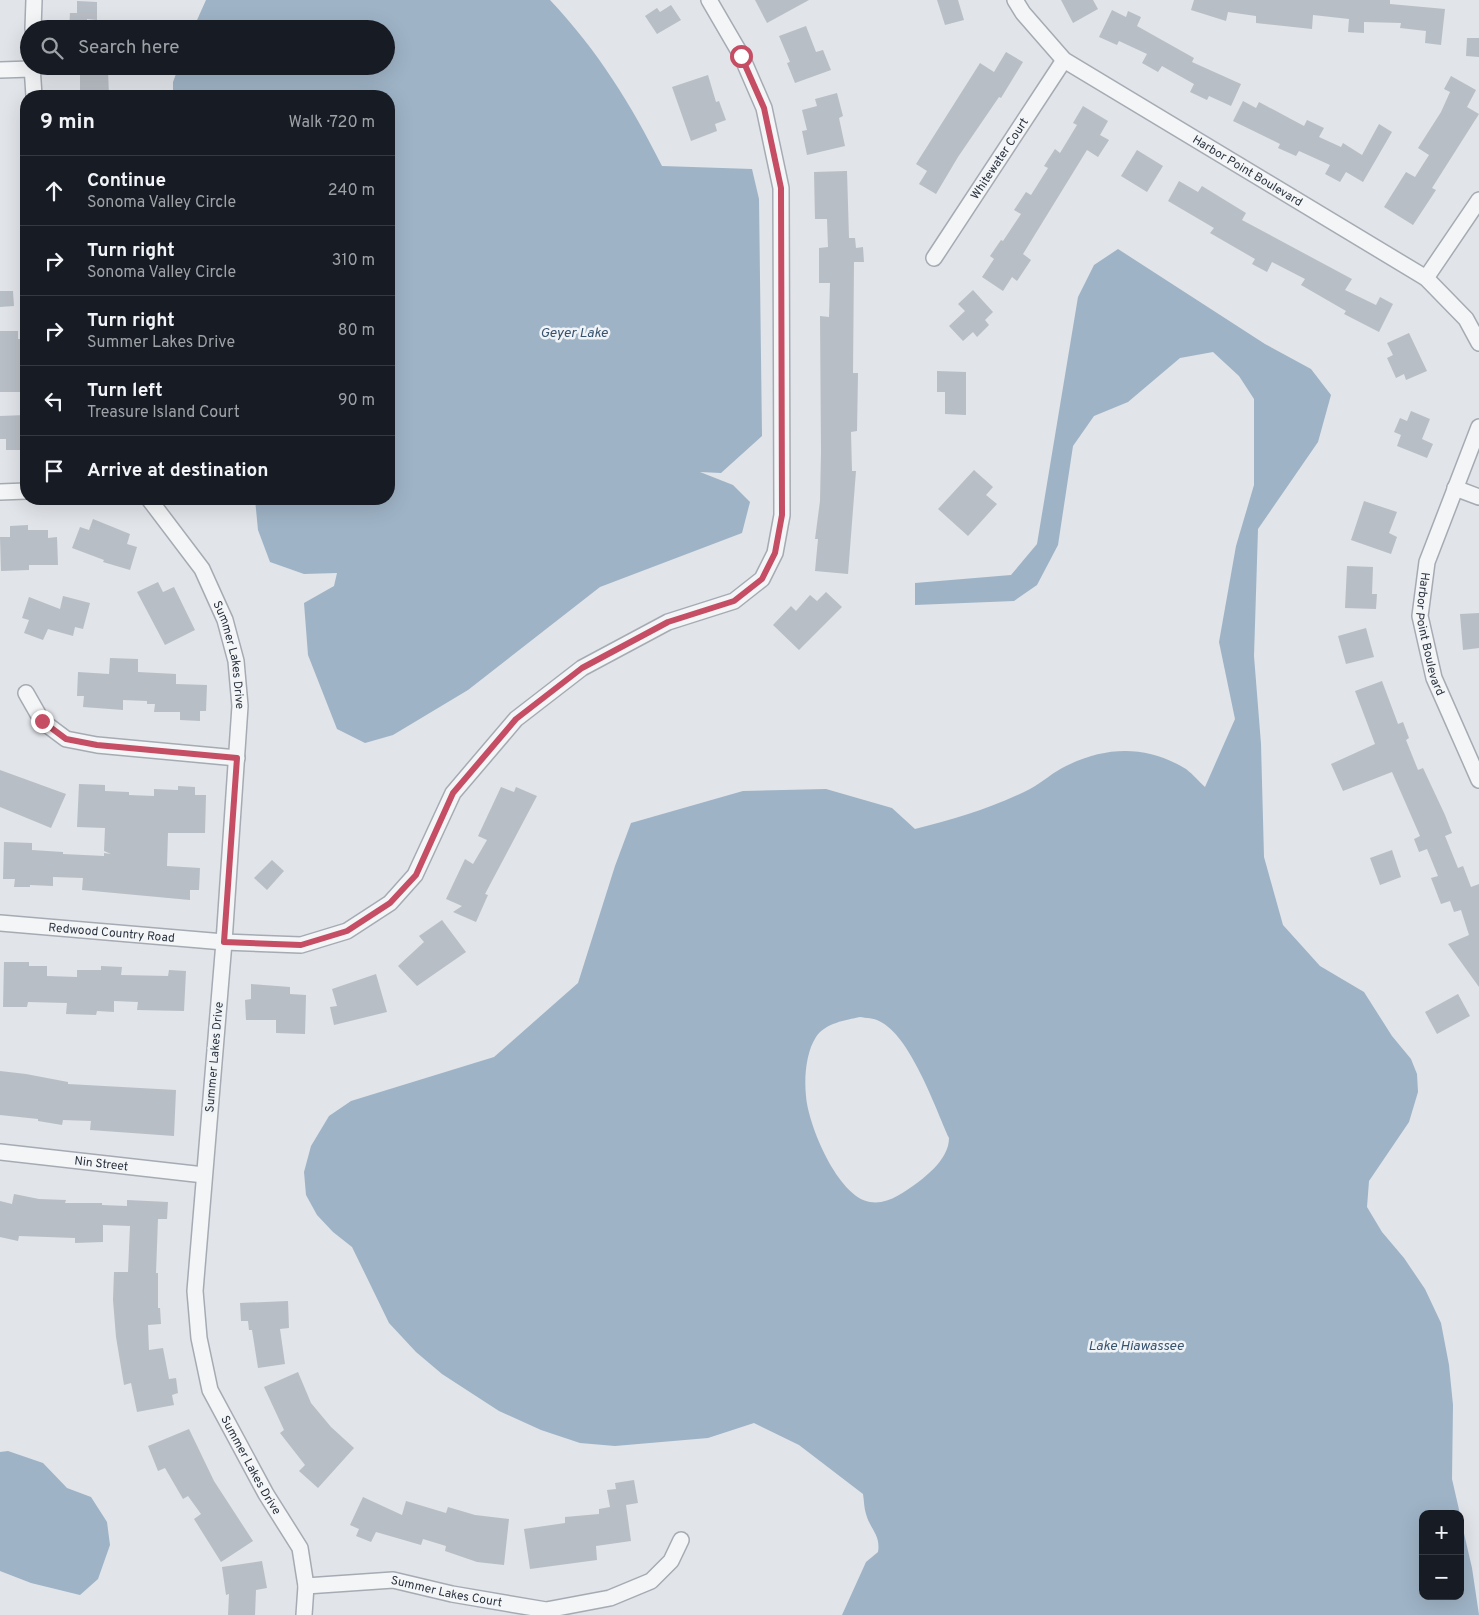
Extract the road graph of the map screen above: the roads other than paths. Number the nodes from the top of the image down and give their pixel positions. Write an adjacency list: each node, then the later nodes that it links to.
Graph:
1 (34, 0): 4 (street)
2 (709, 0): 24 (street, Redwood Country Road)
3 (1015, 0): 5 (street, Harbor Point Boulevard)
4 (33, 20)
5 (1064, 60): 11 (street, Whitewater Court); 12 (street, Harbor Point Boulevard)
6 (20, 69): 7 (street)
7 (0, 70)
8 (32, 75): 9 (street)
9 (33, 90)
10 (1479, 200): 12 (street)
11 (934, 258)
12 (1426, 278): 13 (street, Harbor Point Boulevard)
13 (1479, 343)
14 (1479, 427): 15 (street, Harbor Point Boulevard)
15 (1455, 488): 18 (street); 22 (street, Harbor Point Boulevard)
16 (20, 491): 17 (street)
17 (0, 492)
18 (1479, 497)
19 (154, 505): 21 (street, Summer Lakes Drive)
20 (26, 693): 21 (street)
21 (237, 758): 24 (street, Summer Lakes Drive)
22 (1479, 780)
23 (0, 923): 24 (street, Redwood Country Road)
24 (224, 942): 26 (street, Summer Lakes Drive)
25 (0, 1152): 26 (street, Nin Street)
26 (204, 1175): 28 (street, Summer Lakes Drive)
27 (681, 1540): 28 (street, Summer Lakes Court)
28 (306, 1586): 29 (street, Summer Lakes Drive)
29 (304, 1615)

